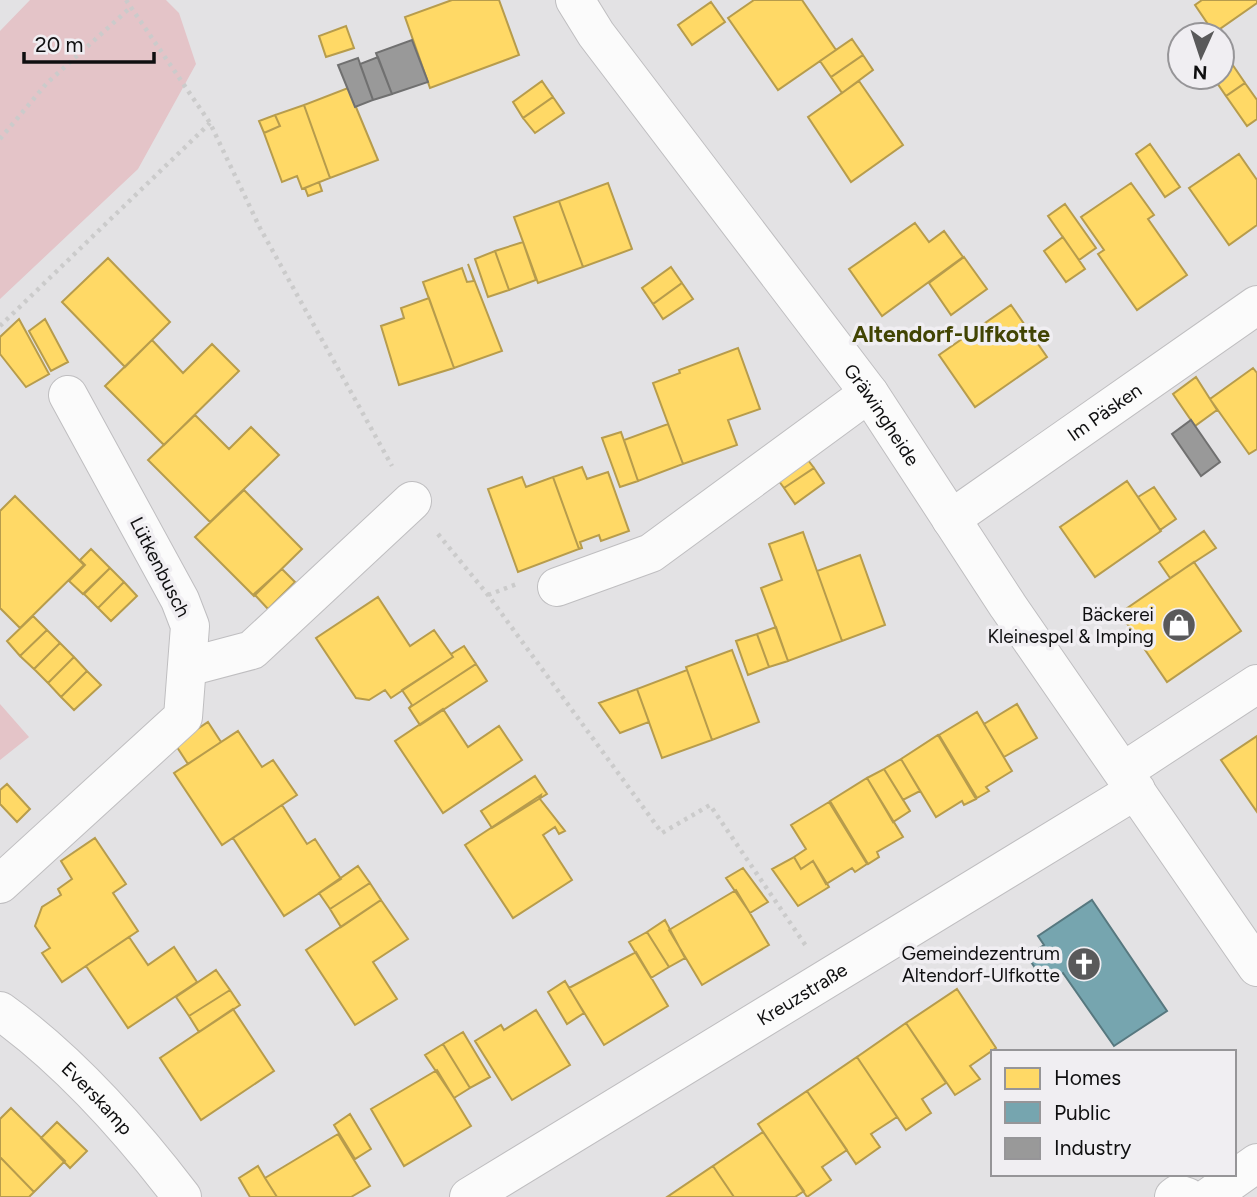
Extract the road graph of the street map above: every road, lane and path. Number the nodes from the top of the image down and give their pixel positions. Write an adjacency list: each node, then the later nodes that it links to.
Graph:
1 (126, 0): 3 (path)
2 (575, 0): 8 (street, Gräwingheide)
3 (131, 7): 4 (path); 5 (path)
4 (209, 124): 7 (path); 10 (path)
5 (0, 139)
6 (1257, 305): 11 (street, Im Päsken)
7 (0, 326)
8 (869, 393): 11 (street, Gräwingheide); 12 (street)
9 (68, 395): 13 (street, Lütkenbusch)
10 (412, 501): 13 (street); 18 (path)
11 (951, 519): 15 (street, Gräwingheide)
12 (557, 587)
13 (188, 667): 16 (street, Lütkenbusch)
14 (1257, 684): 15 (street)
15 (1130, 780): 17 (street, Gräwingheide); 18 (street, Kreuzstraße)
16 (0, 884)
17 (1252, 949)
18 (829, 978): 22 (street, Kreuzstraße)
19 (0, 1011): 21 (street, Everskamp)
20 (1257, 1163): 25 (street)
21 (183, 1197)
22 (469, 1197)
23 (1174, 1197): 24 (street)
24 (1187, 1197)
25 (1209, 1197)

